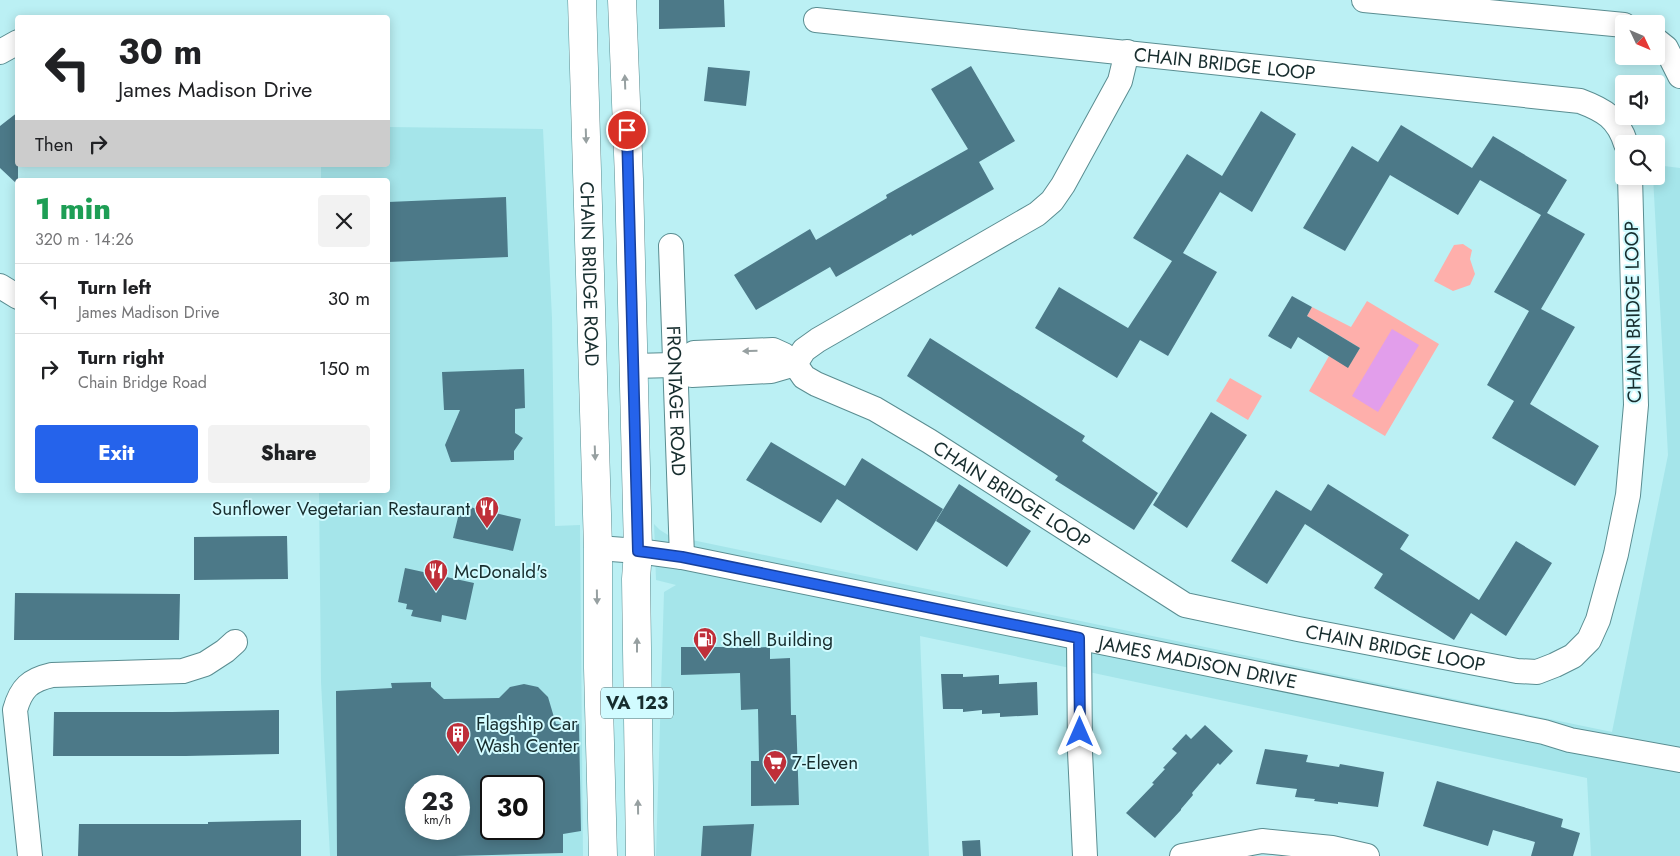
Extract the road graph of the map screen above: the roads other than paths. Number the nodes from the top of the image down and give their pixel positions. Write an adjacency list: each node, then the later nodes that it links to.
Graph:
1 (582, 0): 19 (main road, CHAIN BRIDGE ROAD / VA 123, one-way to 19)
2 (622, 0): 18 (main road, VA 123, one-way to 2)
3 (1364, 0): 5 (street)
4 (816, 20): 9 (street)
5 (1615, 24)
6 (15, 44): 8 (street)
7 (1665, 47): 10 (street)
8 (0, 52)
9 (1127, 52): 11 (street, CHAIN BRIDGE LOOP); 16 (street, CHAIN BRIDGE LOOP)
10 (1680, 76)
11 (1623, 135)
12 (1630, 185): 16 (street, CHAIN BRIDGE LOOP)
13 (670, 246): 17 (street, FRONTAGE ROAD)
14 (0, 286): 15 (street)
15 (15, 295)
16 (795, 364): 17 (street, CHAIN BRIDGE LOOP)
17 (674, 365): 18 (street, CHAIN BRIDGE LOOP); 21 (street, FRONTAGE ROAD)
18 (633, 366): 20 (main road, VA 123)
19 (598, 548): 20 (street, JAMES MADISON DRIVE); 26 (main road, VA 123, one-way to 26)
20 (638, 551): 21 (street, JAMES MADISON DRIVE); 27 (main road, VA 123, one-way to 20)
21 (682, 557): 22 (street, JAMES MADISON DRIVE)
22 (1079, 638): 24 (street, JAMES MADISON DRIVE); 28 (street)
23 (235, 642): 25 (street)
24 (1680, 760)
25 (30, 856)
26 (603, 856)
27 (640, 856)
28 (1085, 856)
29 (1182, 856): 30 (street)
30 (1367, 856)

